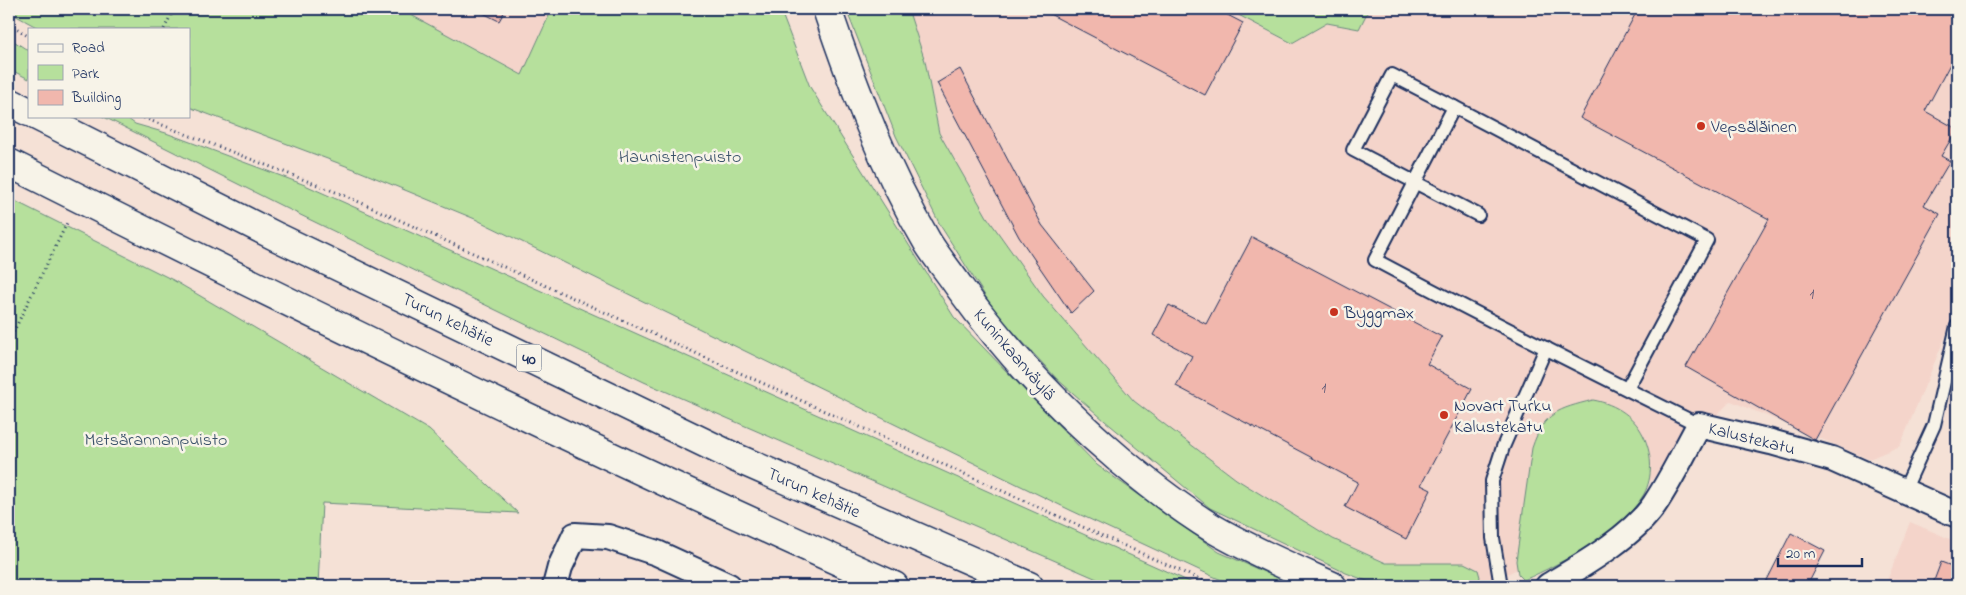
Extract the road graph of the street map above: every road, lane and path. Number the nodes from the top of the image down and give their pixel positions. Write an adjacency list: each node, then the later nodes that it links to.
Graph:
1 (174, 9): 4 (path)
2 (827, 9): 27 (main road, Kuninkaanväylä)
3 (9, 23): 5 (path)
4 (164, 28)
5 (28, 36)
6 (9, 102): 8 (main road)
7 (1454, 108): 12 (lane); 12 (lane); 18 (lane)
8 (28, 112)
9 (40, 118): 25 (main road, Turun kehätie / 40)
10 (144, 118): 26 (path)
11 (9, 163): 24 (main road)
12 (1415, 182): 13 (lane); 17 (lane)
13 (1478, 215)
14 (68, 223): 16 (path)
15 (1957, 326): 20 (lane)
16 (9, 342)
17 (1546, 348): 18 (lane); 28 (lane)
18 (1627, 389): 19 (lane)
19 (1699, 425): 20 (street, Kalustekatu); 29 (street, Kalustekatu)
20 (1904, 491): 21 (street, Kalustekatu)
21 (1957, 515)
22 (556, 586): 23 (street)
23 (729, 586)
24 (894, 586)
25 (1029, 586)
26 (1214, 586)
27 (1332, 586)
28 (1501, 586)
29 (1548, 586)

